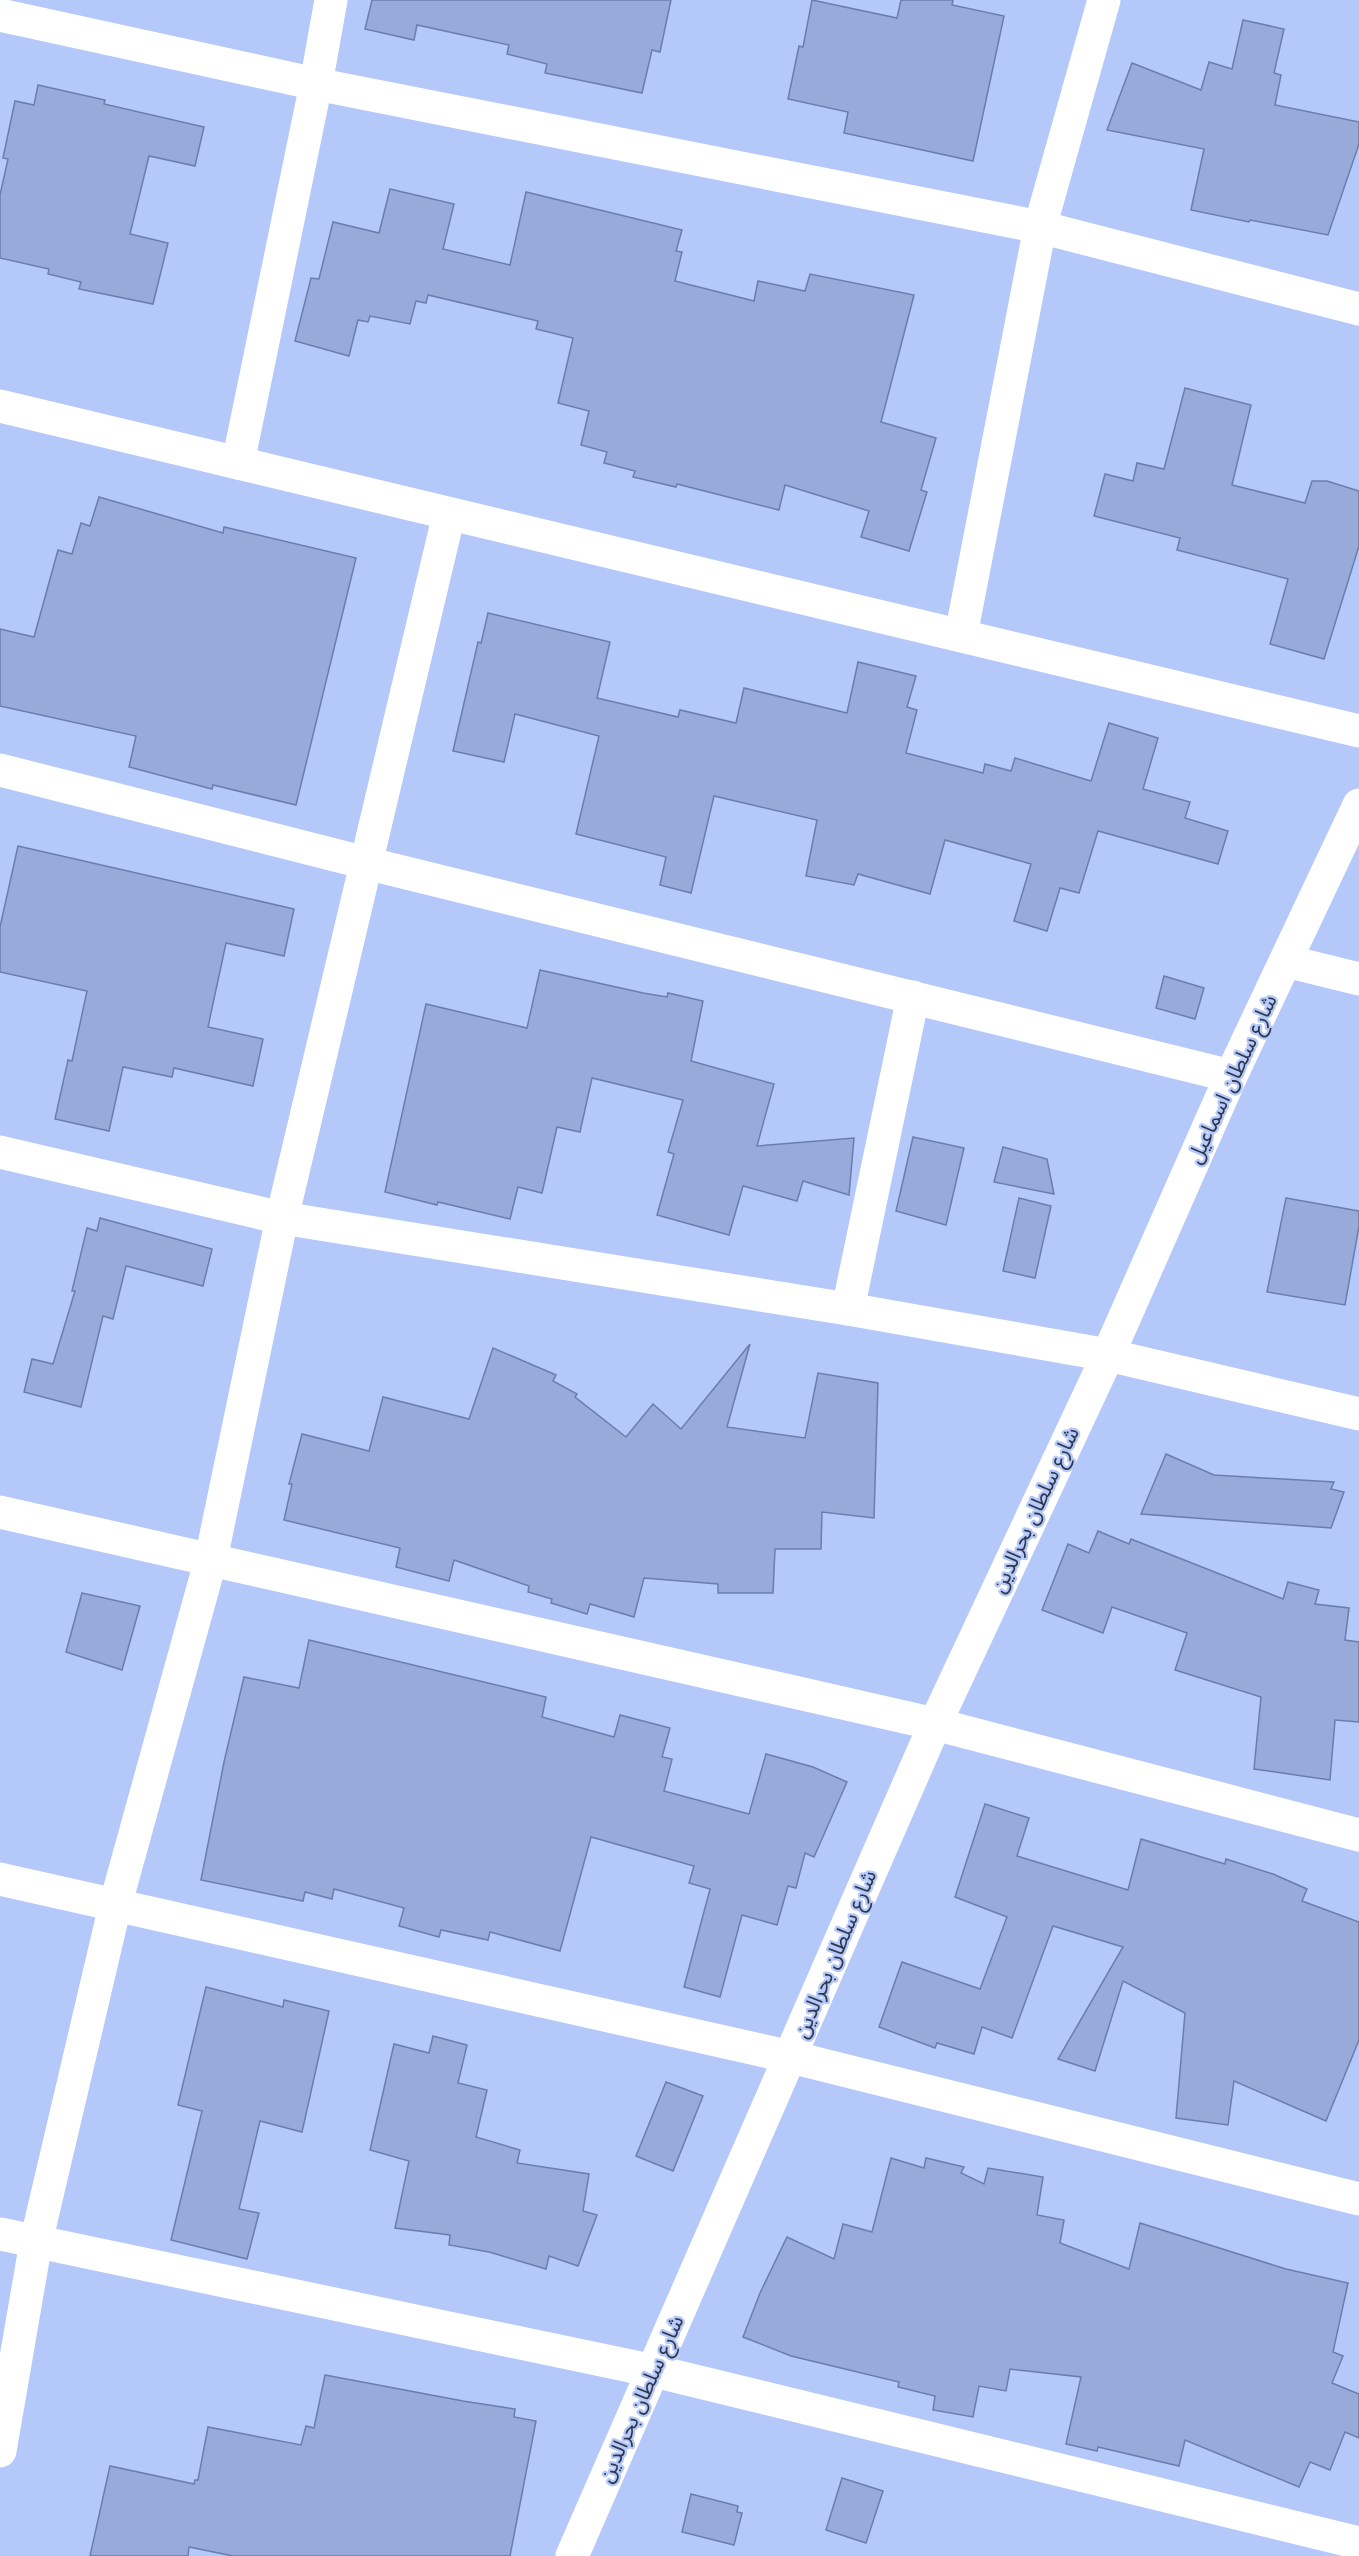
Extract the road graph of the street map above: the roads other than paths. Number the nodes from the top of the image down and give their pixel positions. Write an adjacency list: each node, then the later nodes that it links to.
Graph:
1 (331, 0): 4 (street)
2 (1104, 0): 5 (street)
3 (0, 15): 4 (street)
4 (316, 84): 5 (street); 8 (street)
5 (1040, 227): 6 (street); 10 (street)
6 (1359, 309)
7 (0, 406): 8 (street)
8 (238, 463): 9 (street)
9 (449, 514): 10 (street); 14 (street)
10 (961, 634): 11 (street)
11 (1359, 731)
12 (0, 770): 14 (street)
13 (1359, 804): 15 (street, شارع سلطان اسماعيل)
14 (366, 863): 17 (street); 20 (street)
15 (1286, 961): 16 (street); 18 (street, شارع سلطان اسماعيل)
16 (1359, 979)
17 (913, 997): 18 (street); 21 (street)
18 (1232, 1076): 22 (street, شارع سلطان اسماعيل)
19 (0, 1152): 20 (street)
20 (282, 1218): 21 (street); 25 (street)
21 (848, 1309): 22 (street)
22 (1108, 1355): 23 (street); 26 (street, شارع سلطان بحرالدين)
23 (1359, 1414)
24 (0, 1512): 25 (street)
25 (211, 1559): 26 (street); 29 (street)
26 (935, 1724): 27 (street); 30 (street, شارع سلطان بحرالدين)
27 (1359, 1835)
28 (0, 1879): 29 (street)
29 (115, 1906): 30 (street); 33 (street)
30 (791, 2057): 31 (street); 34 (street, شارع سلطان بحرالدين)
31 (1359, 2199)
32 (0, 2234): 33 (street)
33 (36, 2242): 34 (street); 35 (street)
34 (654, 2371): 36 (street); 37 (street, شارع سلطان بحرالدين)
35 (0, 2451)
36 (1359, 2542)
37 (572, 2556)

